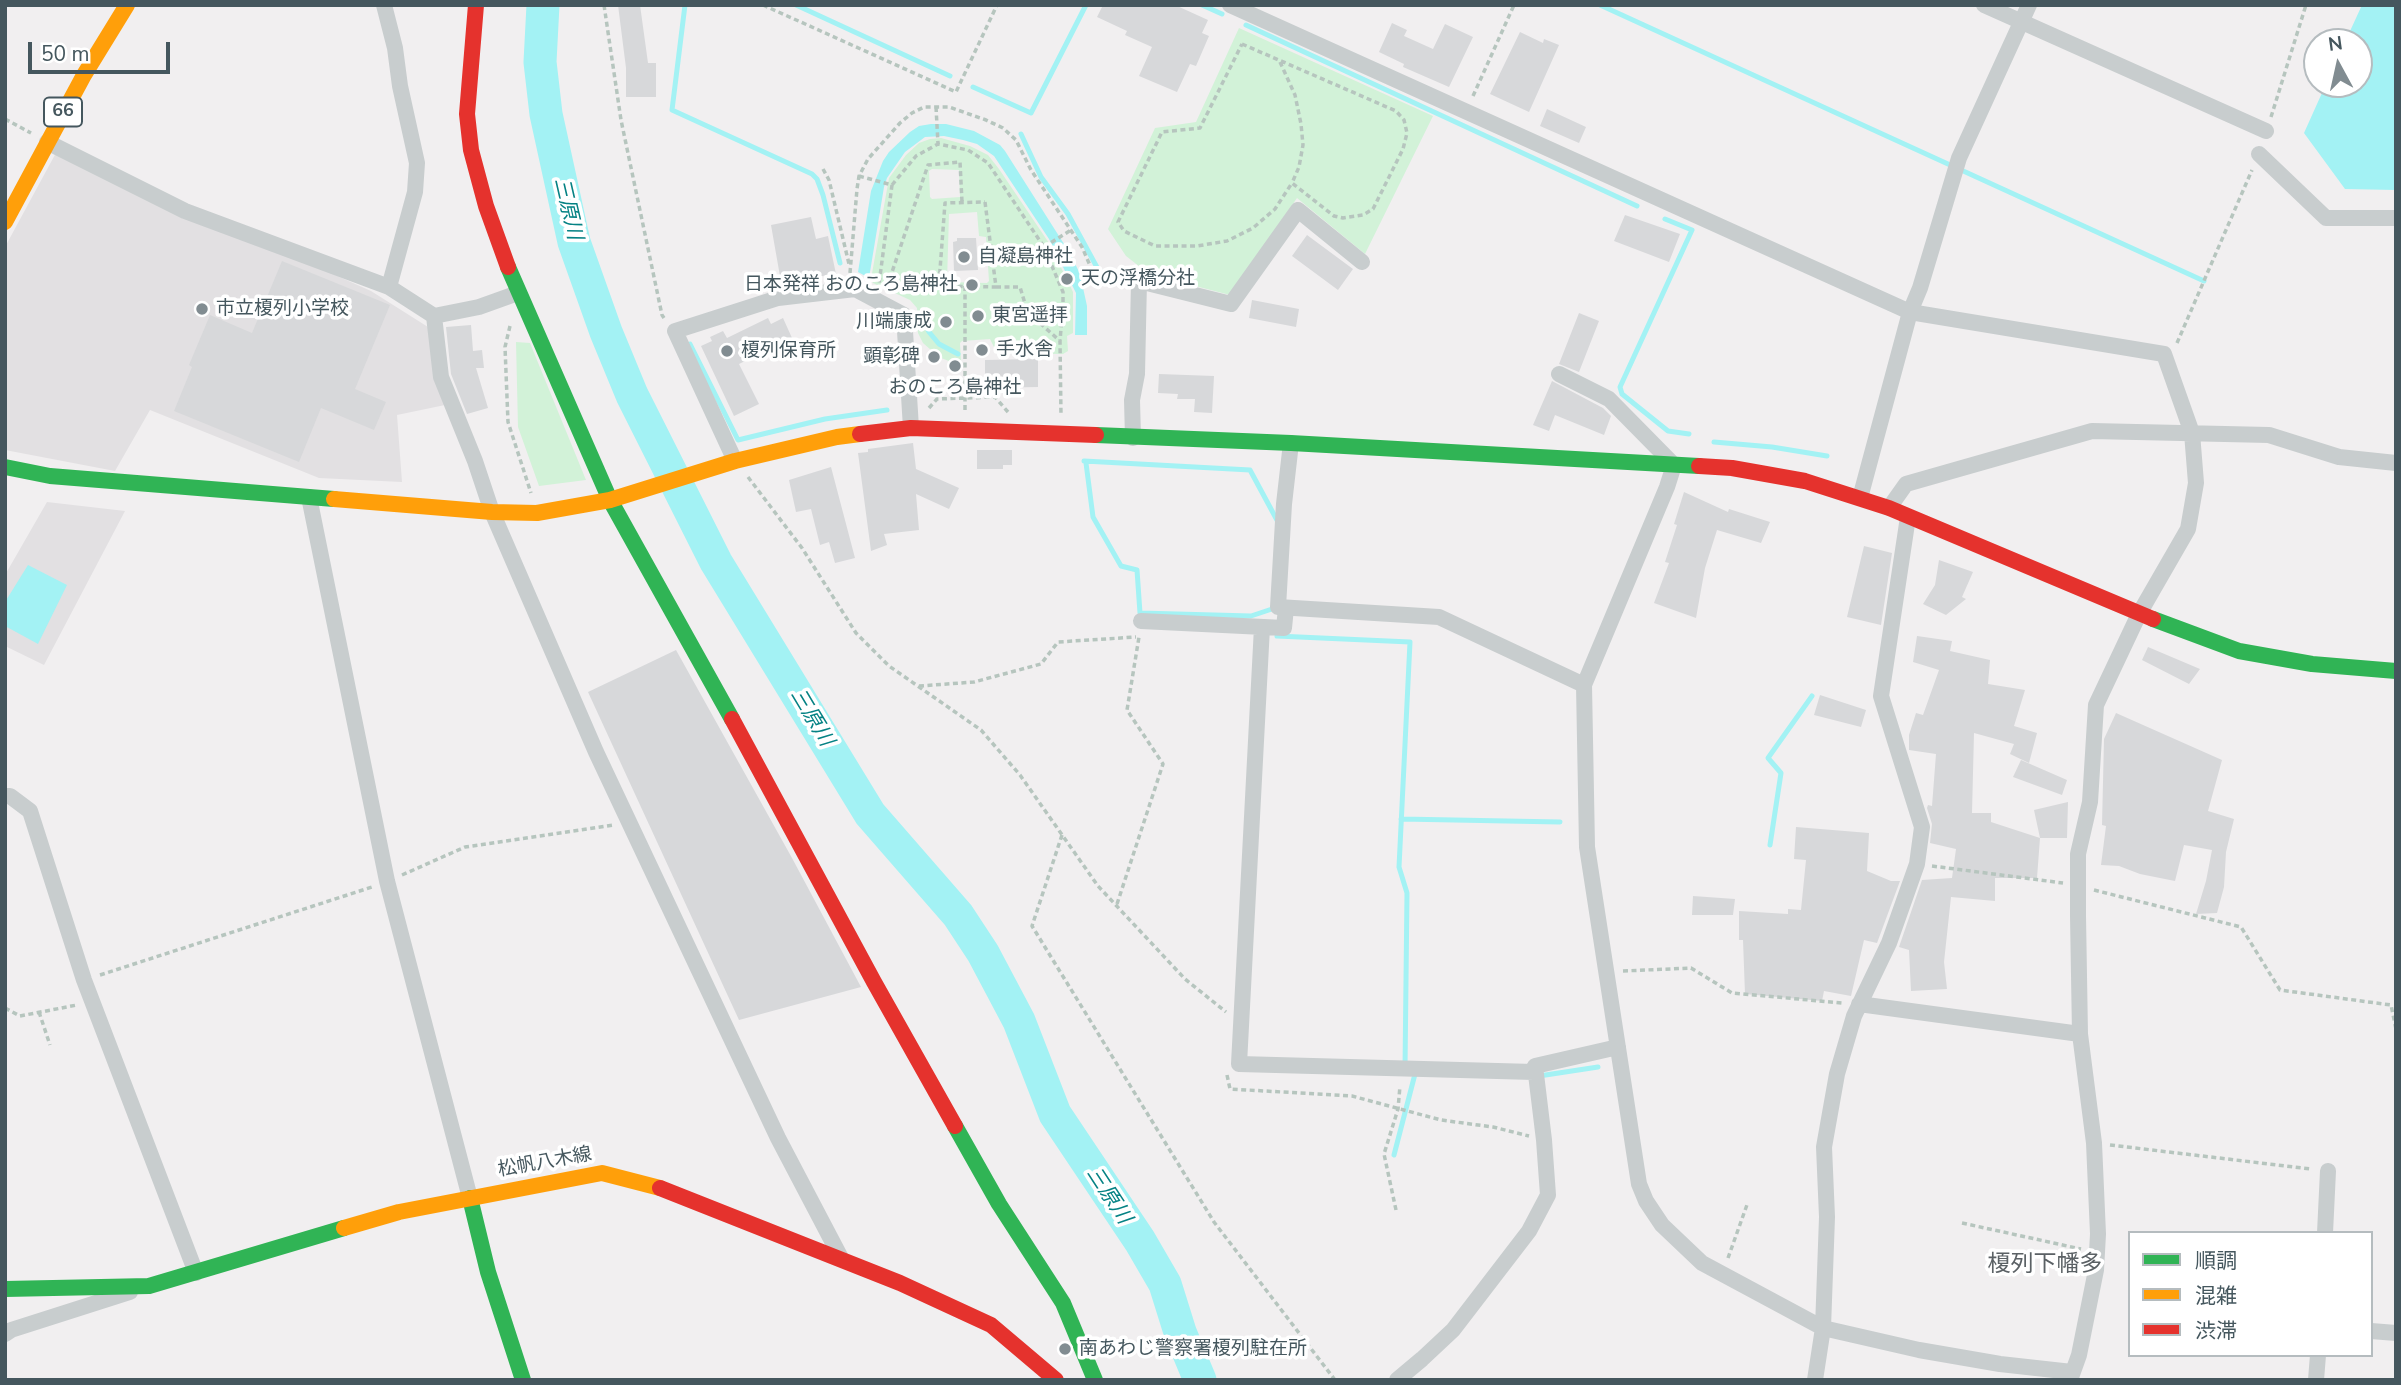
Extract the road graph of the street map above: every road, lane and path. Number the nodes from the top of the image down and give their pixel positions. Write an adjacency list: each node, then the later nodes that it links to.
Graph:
1 (127, 5): 18 (street, 66)
2 (384, 5): 34 (street)
3 (476, 5): 37 (street)
4 (604, 5): 41 (path)
5 (763, 5): 6 (path)
6 (997, 5)
7 (1230, 5): 15 (street)
8 (1514, 5): 15 (path)
9 (1984, 5): 12 (street)
10 (2029, 5): 12 (street)
11 (2306, 5): 17 (path)
12 (2022, 22): 17 (street); 39 (street)
13 (1279, 60): 23 (path); 23 (path); 23 (path)
14 (936, 107): 19 (path); 22 (path); 28 (path)
15 (1466, 111): 39 (street)
16 (5, 119): 18 (path)
17 (2266, 131)
18 (47, 142): 27 (street, 66); 34 (street)
19 (938, 144): 24 (path); 29 (path)
20 (2259, 153): 26 (street); 45 (path)
21 (823, 169): 31 (path)
22 (859, 176): 24 (path); 31 (path)
23 (1292, 183)
24 (890, 184): 38 (path)
25 (962, 202): 33 (path); 35 (path); 38 (path)
26 (2396, 218)
27 (5, 222)
28 (1071, 230): 29 (path); 32 (path)
29 (1044, 247): 42 (path)
30 (1362, 261): 53 (street)
31 (850, 266): 36 (path)
32 (1092, 270)
33 (965, 286): 35 (path); 43 (path)
34 (389, 287): 40 (street)
35 (996, 287): 42 (path)
36 (851, 289): 38 (street); 41 (street)
37 (518, 293): 40 (street); 61 (street); 64 (path)
38 (879, 302): 49 (street)
39 (1910, 312): 45 (street); 60 (street)
40 (433, 316): 63 (street)
41 (674, 331): 55 (street)
42 (1060, 341): 52 (path)
43 (965, 350): 44 (path); 47 (path)
44 (974, 350)
45 (2167, 364): 51 (street)
46 (1559, 374): 57 (street)
47 (965, 398): 48 (path); 49 (path); 50 (path)
48 (1014, 418)
49 (911, 428): 50 (street); 55 (street)
50 (966, 431): 52 (street)
51 (2192, 433): 56 (street); 62 (street); 67 (street)
52 (1060, 436): 53 (street)
53 (1133, 438): 54 (street)
54 (1291, 443): 57 (street); 66 (street)
55 (729, 463): 61 (street); 72 (path)
56 (2396, 463)
57 (1674, 465): 60 (street); 71 (street)
58 (5, 467): 59 (street)
59 (310, 497): 63 (street); 77 (street)
60 (1860, 498): 62 (street)
61 (610, 500): 64 (street); 117 (street)
62 (1889, 508): 65 (street)
63 (492, 512): 64 (street); 74 (street)
64 (537, 513)
65 (1908, 517): 67 (street); 76 (street)
66 (1286, 608): 68 (street); 71 (street)
67 (2139, 614): 70 (street); 78 (street)
68 (1262, 627): 69 (street); 92 (street)
69 (1140, 629): 72 (path); 79 (path)
70 (2396, 671)
71 (1584, 685): 80 (street)
72 (917, 686): 75 (path)
73 (5, 796): 81 (street)
74 (629, 823): 77 (path); 104 (street)
75 (1062, 834): 79 (path); 118 (path)
76 (1917, 864): 78 (path); 83 (street)
77 (387, 881): 81 (path); 98 (street)
78 (2078, 885): 87 (path); 88 (street)
79 (1116, 905): 86 (path)
80 (1606, 971): 83 (path); 90 (street)
81 (84, 980): 82 (street)
82 (93, 1002): 85 (path); 105 (street)
83 (1859, 1004): 88 (street); 109 (street)
84 (5, 1008): 85 (path)
85 (39, 1012): 89 (path)
86 (1227, 1013)
87 (2396, 1029)
88 (2080, 1034): 96 (street)
89 (51, 1045)
90 (1618, 1047): 93 (street); 106 (street)
91 (1227, 1067): 94 (path)
92 (1401, 1070): 93 (street); 94 (path)
93 (1534, 1072): 95 (street)
94 (1398, 1109): 95 (path); 100 (path)
95 (1544, 1140): 119 (street)
96 (2094, 1143): 97 (path); 103 (street)
97 (2329, 1171): 102 (street)
98 (470, 1198): 104 (street, 松帆八木線); 105 (street, 松帆八木線); 115 (street)
99 (1748, 1202): 106 (path)
100 (1396, 1210)
101 (1962, 1223): 103 (path)
102 (2325, 1231)
103 (2097, 1253): 114 (street)
104 (841, 1258): 116 (street, 松帆八木線)
105 (196, 1273): 107 (street, 松帆八木線)
106 (1722, 1273): 109 (street)
107 (149, 1286): 108 (street, 松帆八木線); 112 (street)
108 (5, 1289)
109 (1823, 1328): 114 (street); 120 (street)
110 (2373, 1331): 111 (street)
111 (2396, 1333)
112 (5, 1334)
113 (2318, 1357): 121 (street)
114 (2071, 1376)
115 (523, 1380)
116 (1056, 1380)
117 (1095, 1380)
118 (1335, 1380)
119 (1397, 1380)
120 (1815, 1380)
121 (2316, 1380)

